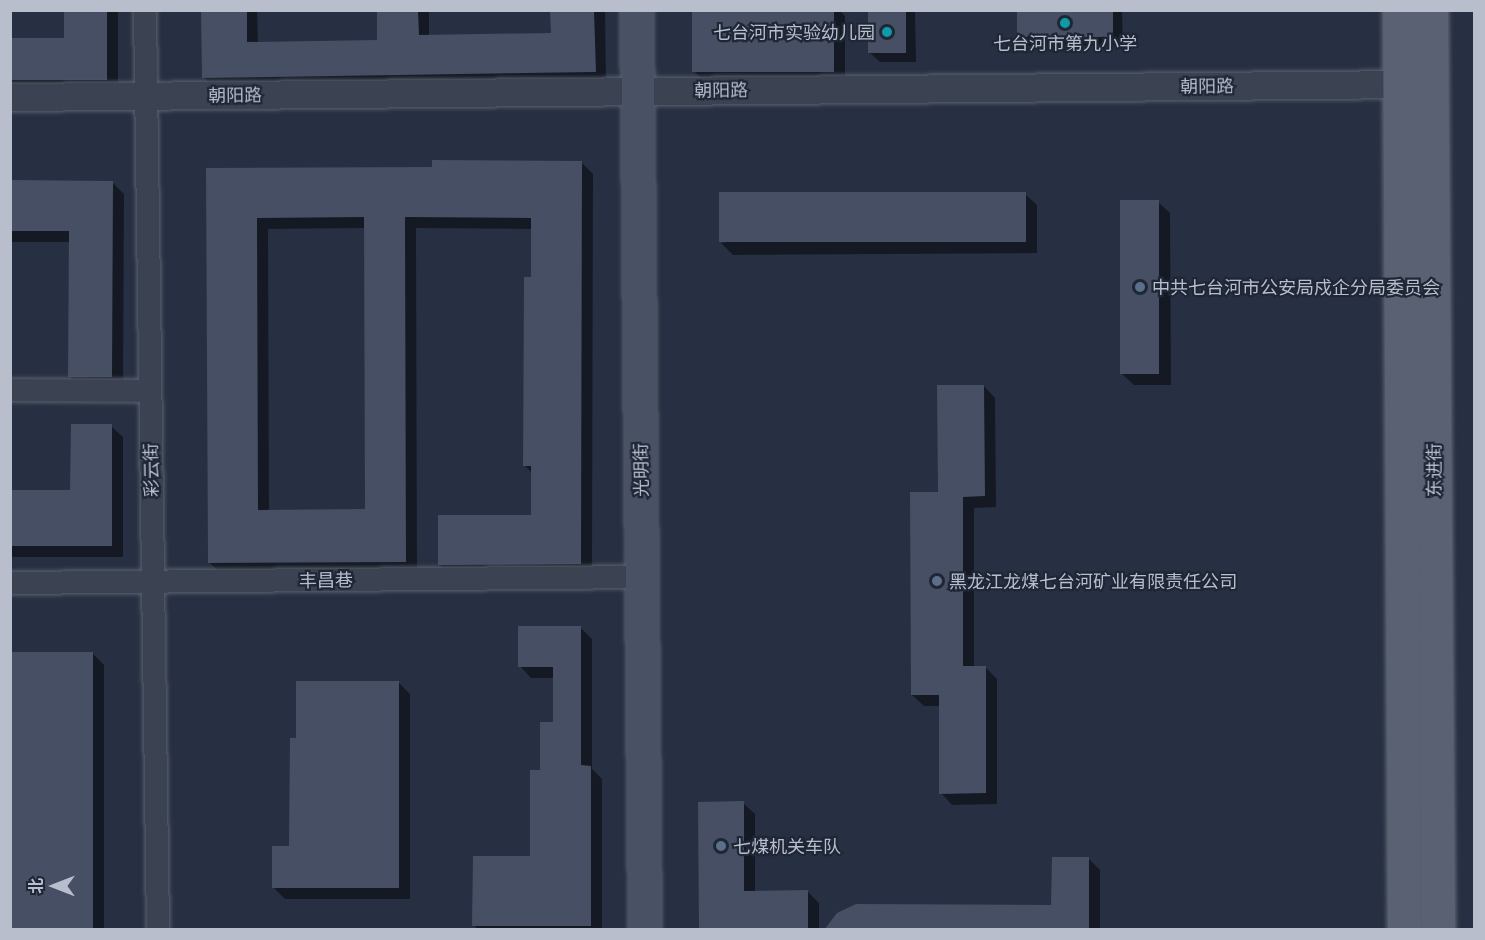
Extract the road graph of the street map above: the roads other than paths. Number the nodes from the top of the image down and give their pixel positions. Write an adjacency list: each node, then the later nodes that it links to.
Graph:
1 (145, 10): 7 (street, 彩云街)
2 (637, 10): 6 (main road, 光明街)
3 (1399, 10): 5 (main road, 东进街)
4 (1431, 10): 5 (main road, 东进街)
5 (1415, 84): 6 (street, 朝阳路); 16 (main road, 东进街); 17 (main road, 东进街)
6 (637, 91): 7 (street, 朝阳路); 11 (main road, 光明街)
7 (146, 96): 8 (street, 朝阳路); 10 (street, 彩云街)
8 (10, 97)
9 (10, 390): 10 (street)
10 (150, 391): 12 (street, 彩云街)
11 (642, 577): 12 (street, 丰昌巷); 15 (main road, 光明街)
12 (153, 581): 13 (street, 丰昌巷); 14 (street, 彩云街)
13 (10, 583)
14 (158, 930)
15 (645, 930)
16 (1404, 930)
17 (1438, 930)

